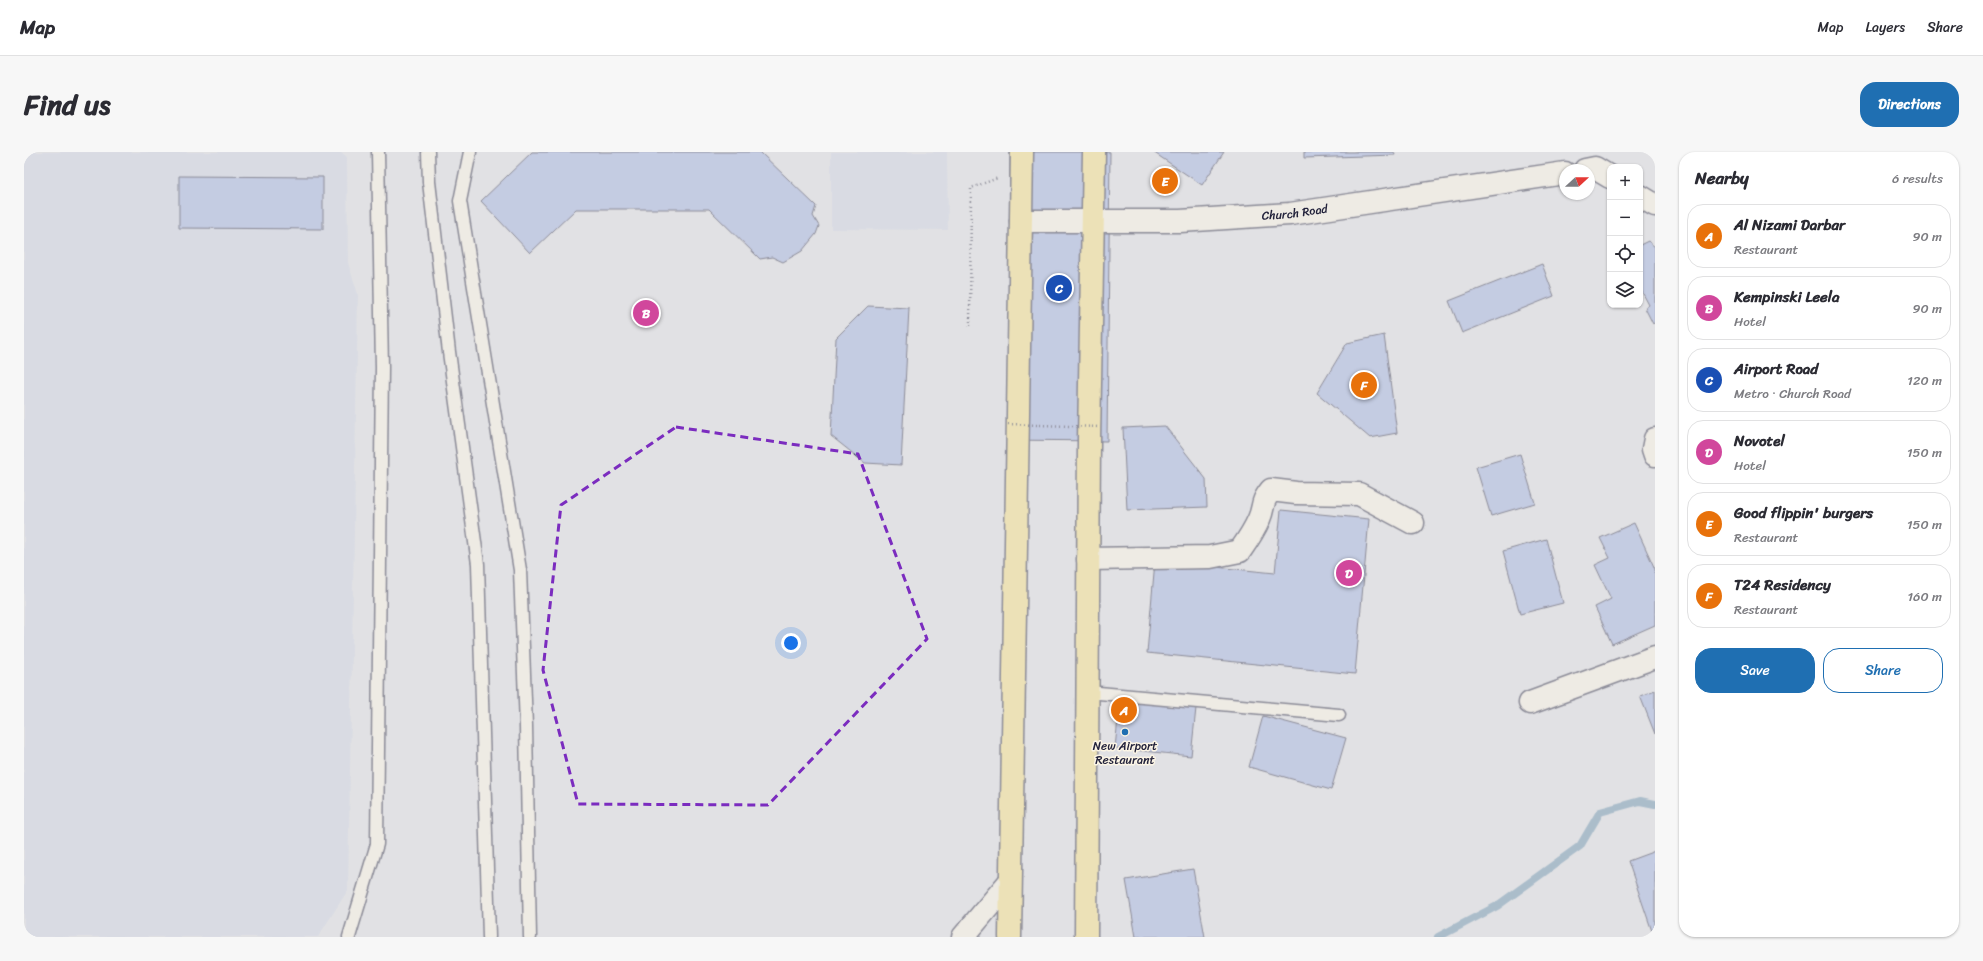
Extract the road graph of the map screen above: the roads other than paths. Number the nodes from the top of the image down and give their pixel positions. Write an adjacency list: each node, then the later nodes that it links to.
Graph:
1 (378, 152): 22 (lane)
2 (428, 152): 23 (lane)
3 (470, 152): 24 (lane)
4 (1094, 152): 12 (main road)
5 (1022, 161): 11 (main road)
6 (1595, 168): 8 (street)
7 (1559, 174): 12 (street, Church Road)
8 (1607, 175)
9 (1643, 198): 10 (street)
10 (1655, 205)
11 (1021, 221): 12 (street, Church Road); 21 (main road)
12 (1093, 221): 16 (main road)
13 (1655, 439): 14 (street)
14 (1655, 455)
15 (1413, 523): 16 (street)
16 (1088, 559): 18 (main road)
17 (1655, 657): 19 (street)
18 (1088, 692): 20 (lane); 27 (main road)
19 (1530, 703)
20 (1339, 715)
21 (1010, 881): 25 (street); 26 (main road)
22 (349, 937)
23 (489, 937)
24 (530, 937)
25 (963, 937)
26 (1010, 937)
27 (1086, 937)

